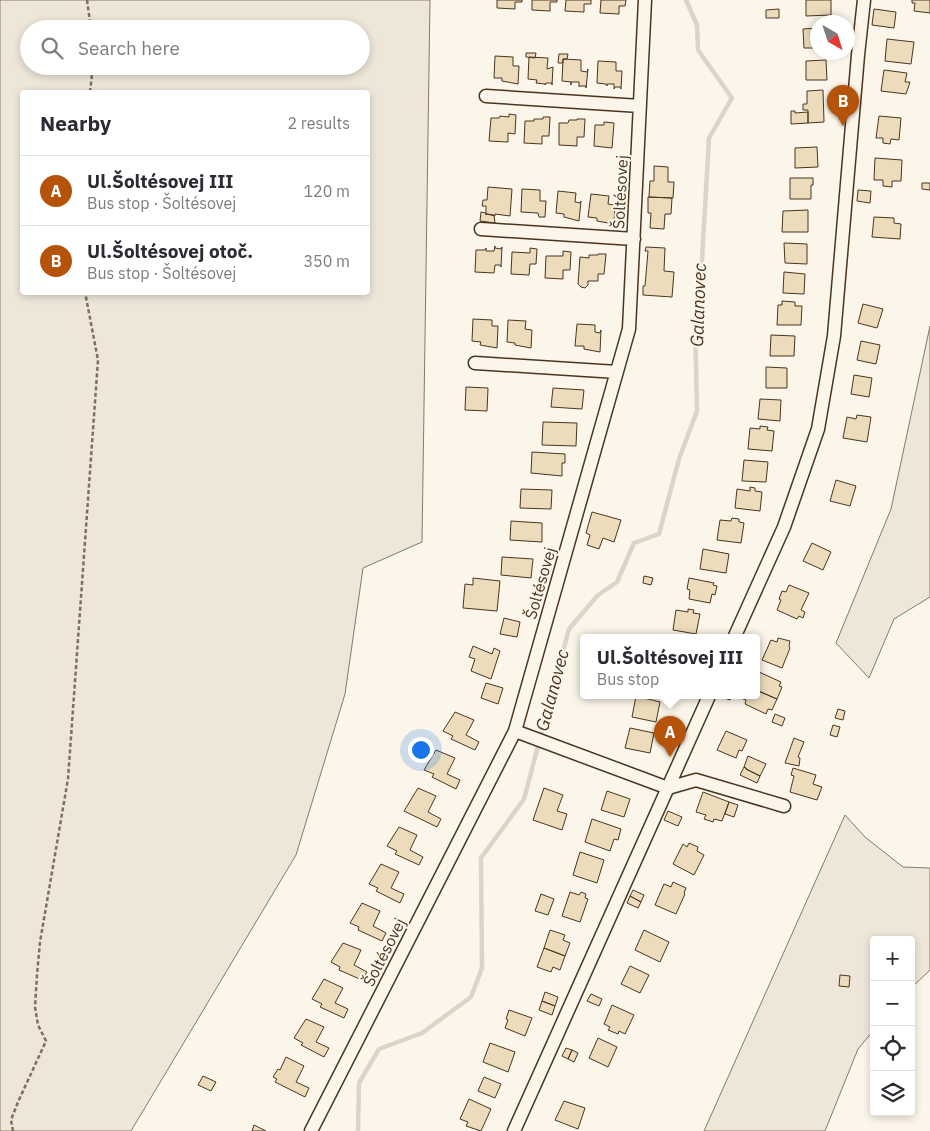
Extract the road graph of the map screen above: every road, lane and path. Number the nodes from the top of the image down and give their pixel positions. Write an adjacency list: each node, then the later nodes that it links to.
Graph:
1 (87, 0): 4 (path)
2 (645, 0): 8 (street, Šoltésovej)
3 (864, 0): 14 (street)
4 (90, 20)
5 (92, 75): 6 (path)
6 (90, 90)
7 (486, 96): 8 (street)
8 (640, 106): 10 (street, Šoltésovej)
9 (481, 229): 10 (street)
10 (634, 239): 13 (street, Šoltésovej)
11 (86, 295): 19 (path)
12 (475, 363): 13 (street)
13 (617, 372): 16 (street, Šoltésovej)
14 (736, 634)
15 (708, 699): 17 (street)
16 (515, 731): 17 (street); 20 (street, Šoltésovej)
17 (668, 788): 18 (street); 21 (street)
18 (784, 806)
19 (13, 1131)
20 (311, 1131)
21 (514, 1131)

